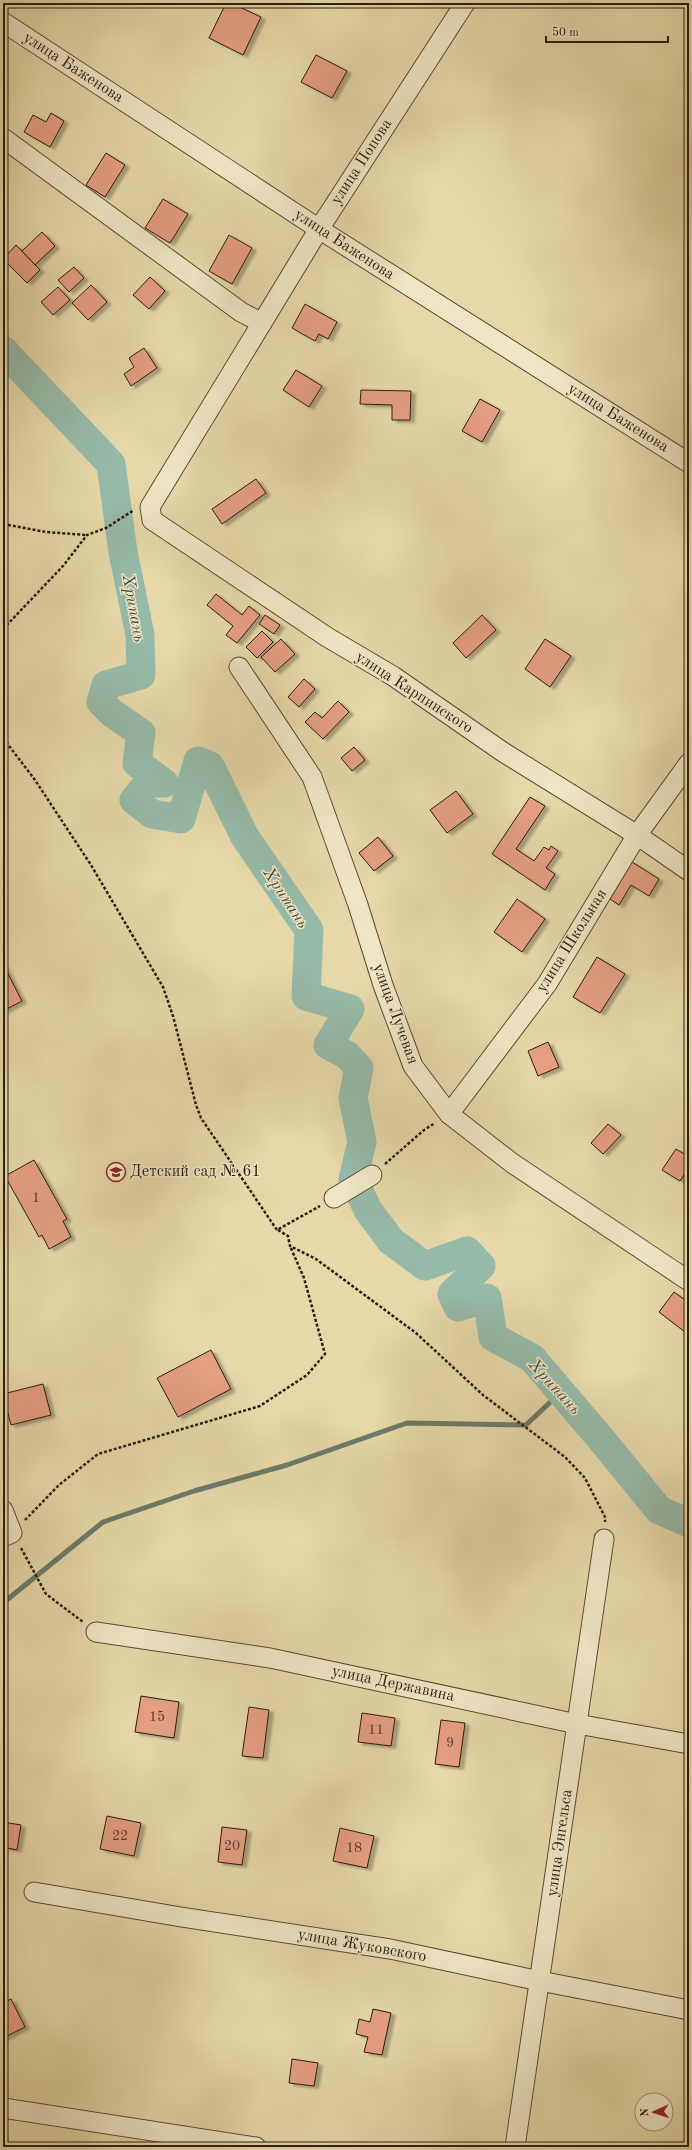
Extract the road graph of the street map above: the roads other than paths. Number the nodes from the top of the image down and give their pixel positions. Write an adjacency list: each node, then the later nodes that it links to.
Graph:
1 (465, 3): 4 (street, улица Попова)
2 (3, 22): 4 (street, улица Баженова)
3 (3, 138): 5 (street)
4 (319, 229): 5 (street, улица Попова); 6 (street, улица Баженова)
5 (262, 323): 7 (street, улица Попова)
6 (689, 463)
7 (150, 507): 10 (street, улица Карпинского)
8 (239, 667): 12 (street, улица Лучевая)
9 (689, 763): 10 (street, улица Школьная)
10 (637, 835): 11 (street, улица Карпинского); 12 (street, улица Школьная)
11 (689, 871)
12 (449, 1114): 15 (street, улица Лучевая)
13 (372, 1176): 14 (street)
14 (334, 1198)
15 (689, 1281)
16 (3, 1510): 17 (street)
17 (8, 1535)
18 (604, 1539): 20 (street, улица Энгельса)
19 (96, 1632): 20 (street, улица Державина)
20 (577, 1724): 21 (street, улица Державина); 23 (street, улица Энгельса)
21 (689, 1744)
22 (34, 1892): 23 (street, улица Жуковского)
23 (540, 1982): 24 (street, улица Жуковского); 27 (street, улица Энгельса)
24 (689, 2010)
25 (3, 2108): 26 (street)
26 (256, 2147)
27 (515, 2147)

